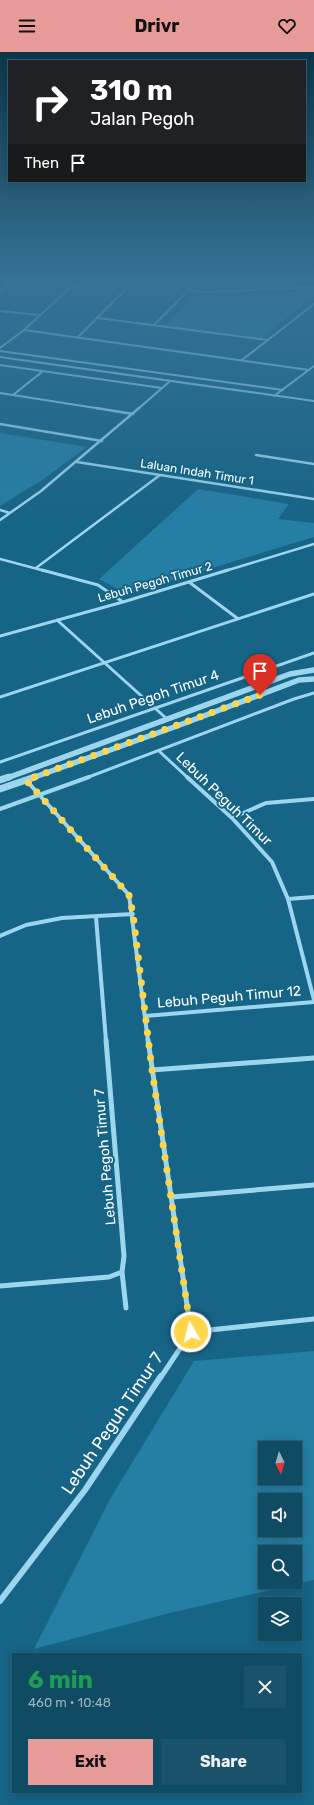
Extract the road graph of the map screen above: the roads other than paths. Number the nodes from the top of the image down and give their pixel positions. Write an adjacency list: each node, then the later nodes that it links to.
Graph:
1 (0, 364): 7 (street)
2 (46, 364): 8 (street)
3 (93, 364): 10 (street)
4 (268, 364): 6 (street)
5 (314, 366): 6 (street)
6 (309, 370): 10 (street)
7 (43, 371): 9 (street); 12 (street)
8 (170, 382): 9 (street); 13 (street)
9 (162, 388): 15 (street)
10 (283, 390): 13 (street)
11 (0, 393): 12 (street)
12 (13, 395): 15 (street)
13 (274, 396): 14 (street)
14 (314, 401)
15 (133, 414): 17 (street)
16 (0, 424): 17 (street)
17 (102, 441): 19 (street)
18 (256, 455): 20 (street)
19 (77, 462): 21 (street, Laluan Indah Timur 1); 24 (street)
20 (314, 464)
21 (160, 475): 22 (street, Laluan Indah Timur 1); 28 (street)
22 (314, 499)
23 (0, 510): 24 (street)
24 (10, 513): 25 (street)
25 (0, 520)
26 (314, 544): 29 (street, Lebuh Pegoh Timur 2)
27 (0, 559): 28 (street)
28 (36, 568): 31 (street)
29 (189, 582): 31 (street, Lebuh Pegoh Timur 2); 32 (street)
30 (314, 594): 32 (street)
31 (123, 602): 33 (street, Lebuh Pegoh Timur 2)
32 (237, 618): 36 (street)
33 (57, 620): 34 (street, Lebuh Pegoh Timur 2); 36 (street)
34 (0, 636)
35 (314, 653): 41 (street, Lebuh Pegoh Timur 4)
36 (105, 663): 40 (street); 41 (street)
37 (314, 670): 43 (street)
38 (314, 679): 42 (street)
39 (314, 693): 45 (street)
40 (0, 697)
41 (155, 708): 43 (street); 46 (street, Lebuh Pegoh Timur 4)
42 (208, 715): 43 (street); 44 (street)
43 (167, 719): 44 (street); 47 (street)
44 (149, 736): 48 (street)
45 (159, 751): 51 (street); 54 (street, Lebuh Peguh Timur)
46 (0, 762)
47 (45, 764): 48 (street); 49 (street)
48 (26, 780): 49 (street); 50 (street); 51 (street)
49 (0, 781)
50 (0, 789)
51 (38, 795): 53 (street); 57 (street)
52 (314, 799): 54 (street)
53 (0, 809)
54 (232, 818): 56 (street, Lebuh Peguh Timur)
55 (314, 897): 56 (street)
56 (288, 899): 60 (street, Lebuh Peguh Timur)
57 (133, 914): 58 (street); 61 (street)
58 (96, 917): 59 (street); 66 (street, Lebuh Pegoh Timur 7)
59 (0, 936)
60 (314, 1001): 61 (street, Lebuh Peguh Timur 12)
61 (145, 1016): 63 (street)
62 (314, 1058): 63 (street)
63 (152, 1070): 65 (street)
64 (314, 1185): 65 (street)
65 (172, 1197): 70 (street)
66 (122, 1272): 67 (street); 68 (street, Lebuh Pegoh Timur 7)
67 (0, 1286)
68 (126, 1308)
69 (314, 1319): 70 (street)
70 (191, 1332): 71 (street, Lebuh Peguh Timur 7)
71 (0, 1601)

